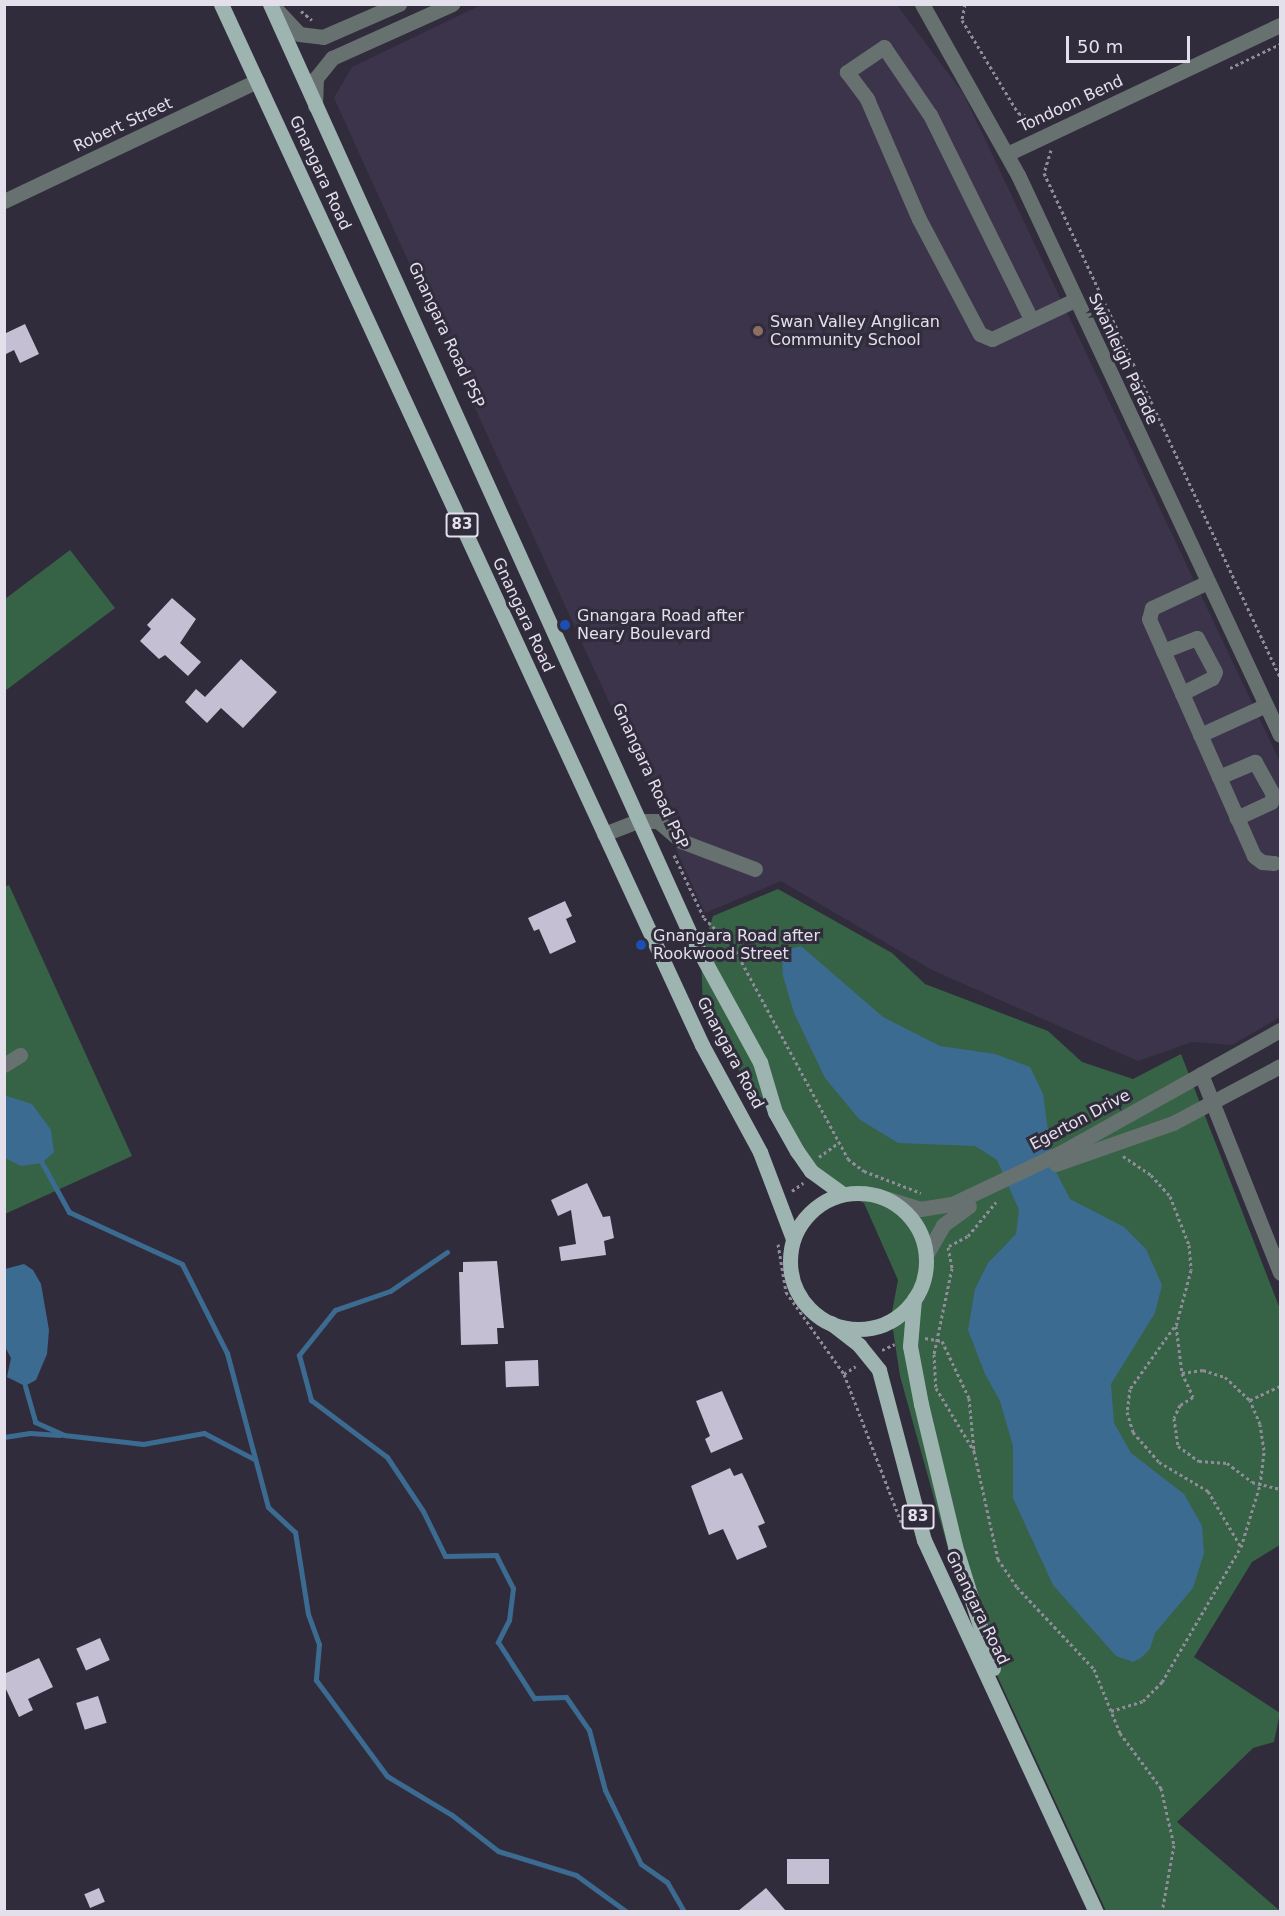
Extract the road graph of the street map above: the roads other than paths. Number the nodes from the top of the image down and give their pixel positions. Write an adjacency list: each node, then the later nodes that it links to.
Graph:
1 (221, 4): 7 (main road, Gnangara Road / 83)
2 (271, 4): 3 (street); 8 (main road, Gnangara Road / 83)
3 (399, 4)
4 (452, 4): 8 (street)
5 (925, 5): 9 (street, Swanleigh Parade)
6 (1281, 25): 9 (street, Tondoon Bend)
7 (257, 81): 10 (street, Robert Street); 22 (main road, Gnangara Road / 83)
8 (316, 110): 21 (main road, Gnangara Road / 83)
9 (1007, 154): 11 (street, Swanleigh Parade)
10 (4, 201)
11 (1075, 300): 12 (street); 13 (street, Swanleigh Parade)
12 (1031, 319): 12 (street)
13 (1208, 582): 14 (street); 16 (street, Swanleigh Parade)
14 (1163, 651): 15 (street); 15 (street)
15 (1182, 693): 17 (street)
16 (1266, 705): 17 (street); 18 (street, Swanleigh Parade)
17 (1200, 735): 19 (street)
18 (1281, 735)
19 (1219, 777): 20 (street); 20 (street)
20 (1238, 818): 23 (street)
21 (638, 821): 22 (street); 24 (street); 33 (main road, Gnangara Road / 83)
22 (604, 834): 35 (main road, Gnangara Road / 83)
23 (1274, 863)
24 (755, 869)
25 (1281, 1030): 29 (street, Egerton Drive)
26 (20, 1055): 27 (street)
27 (4, 1065)
28 (1281, 1066): 30 (street, Egerton Drive)
29 (1201, 1074): 30 (street); 31 (street, Egerton Drive)
30 (1213, 1105): 31 (street, Egerton Drive); 37 (street)
31 (1062, 1157): 32 (street, Egerton Drive)
32 (996, 1192): 34 (street, Egerton Drive); 36 (street, Egerton Drive)
33 (843, 1194): 34 (main road, 83); 35 (main road, 83)
34 (888, 1199): 36 (main road)
35 (793, 1239): 39 (main road, 83)
36 (926, 1255): 38 (main road, 83)
37 (1281, 1274)
38 (914, 1299): 39 (main road, 83); 40 (main road, Gnangara Road / 83)
39 (831, 1323): 40 (main road, Gnangara Road / 83)
40 (1009, 1716): 41 (main road, Gnangara Road / 83)
41 (1096, 1911)

